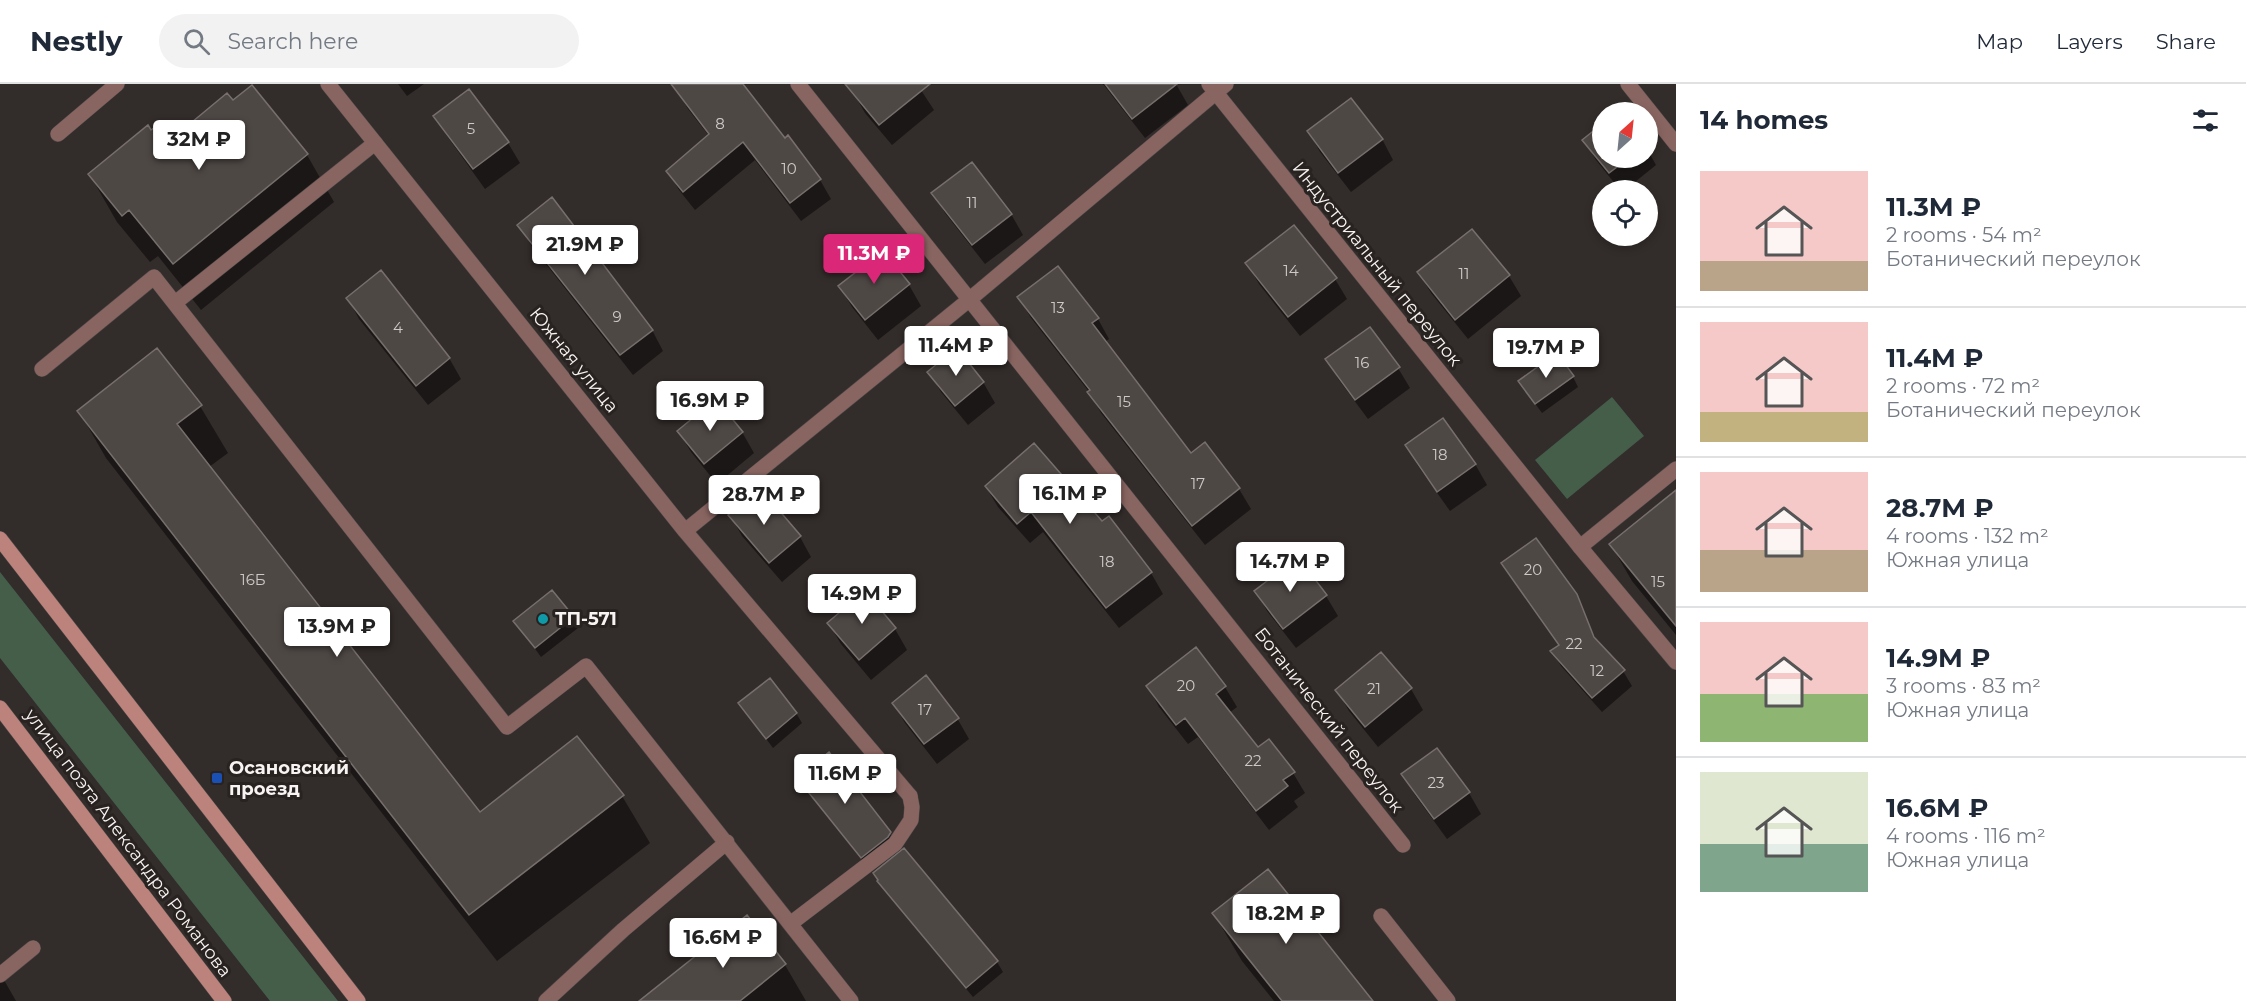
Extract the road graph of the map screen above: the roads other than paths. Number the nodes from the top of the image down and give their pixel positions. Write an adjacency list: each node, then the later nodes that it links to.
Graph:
1 (117, 84): 6 (street)
2 (328, 84): 7 (street, Южная улица)
3 (798, 84): 9 (street, Ботанический переулок)
4 (1628, 84): 8 (street)
5 (1217, 87): 9 (street); 15 (street, Индустриальный переулок)
6 (58, 134)
7 (375, 143): 10 (street); 13 (street, Южная улица)
8 (1676, 144)
9 (970, 299): 13 (street); 19 (street, Ботанический переулок)
10 (175, 303): 11 (street); 18 (street)
11 (42, 369)
12 (1676, 470): 15 (street)
13 (686, 531): 21 (street, Южная улица)
14 (0, 539): 25 (main road)
15 (1580, 547): 16 (street, Индустриальный переулок)
16 (1676, 662)
17 (0, 708): 24 (main road, улица поэта Александра Романова)
18 (727, 842): 21 (street); 26 (street)
19 (1403, 845)
20 (1381, 916): 28 (street)
21 (790, 924): 27 (street)
22 (33, 948): 23 (street)
23 (0, 975)
24 (224, 1001)
25 (358, 1001)
26 (546, 1001)
27 (851, 1001)
28 (1448, 1001)

